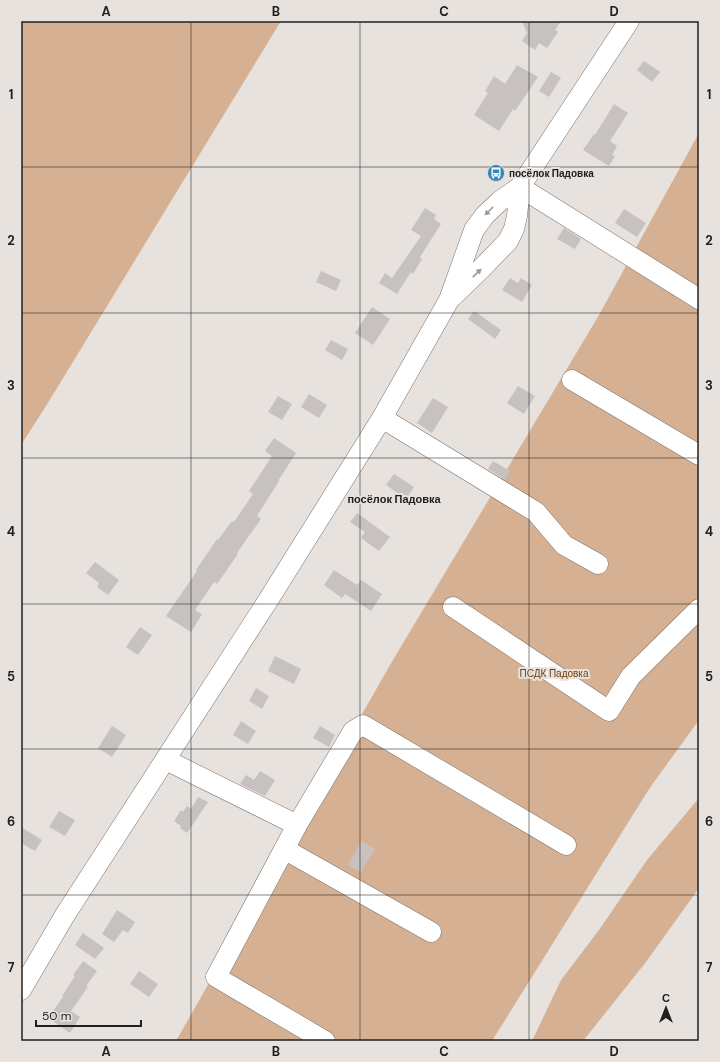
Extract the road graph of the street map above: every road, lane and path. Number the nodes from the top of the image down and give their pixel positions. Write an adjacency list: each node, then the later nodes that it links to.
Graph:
1 (629, 21): 2 (street)
2 (520, 188): 3 (street); 4 (street, one-way to 4); 4 (street, one-way to 2)
3 (699, 299)
4 (449, 300): 6 (street)
5 (572, 380): 7 (street)
6 (382, 418): 8 (street); 11 (street)
7 (699, 455)
8 (598, 564)
9 (453, 607): 10 (street)
10 (699, 609)
11 (166, 760): 12 (street); 16 (street)
12 (297, 825): 13 (street); 14 (street)
13 (566, 845)
14 (284, 849): 15 (street); 17 (street)
15 (431, 932)
16 (21, 990)
17 (325, 1041)

